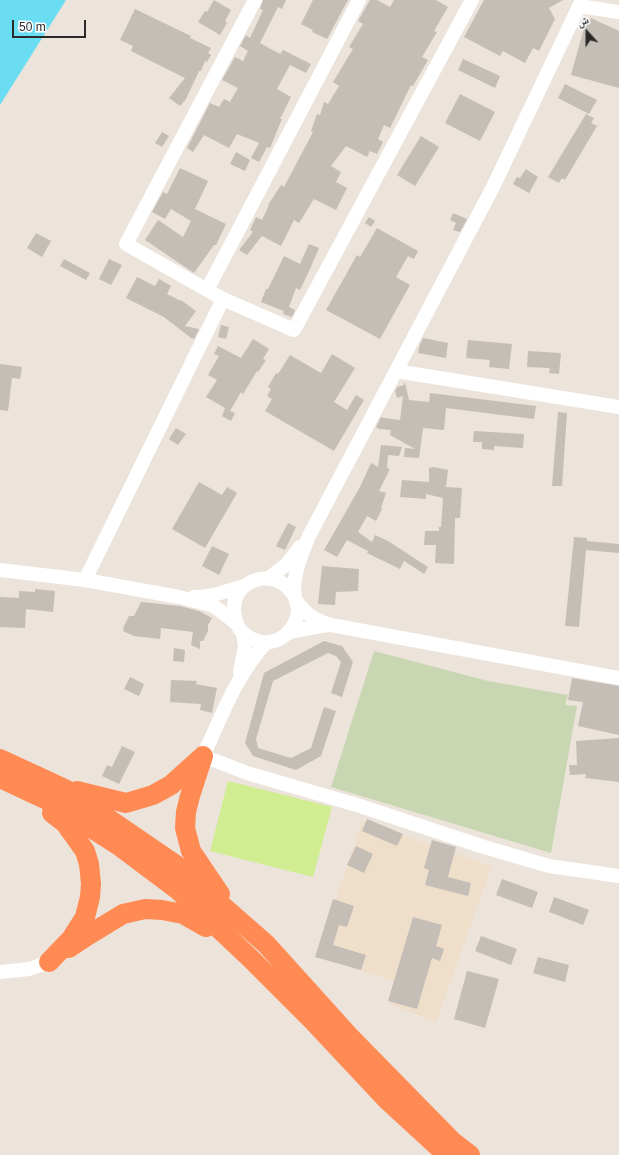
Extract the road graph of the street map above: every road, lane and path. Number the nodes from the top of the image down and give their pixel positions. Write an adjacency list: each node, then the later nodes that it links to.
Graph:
1 (255, 0): 6 (street)
2 (359, 0): 6 (street)
3 (472, 0): 7 (street)
4 (580, 3): 5 (street); 8 (street)
5 (619, 12)
6 (207, 290): 7 (street)
7 (223, 299): 13 (street)
8 (396, 370): 9 (street); 10 (street)
9 (619, 407)
10 (309, 536): 12 (street); 16 (street)
11 (0, 570): 13 (street)
12 (270, 578): 14 (street); 16 (street)
13 (85, 580): 15 (street)
14 (244, 586): 15 (street); 18 (street)
15 (179, 597): 18 (street)
16 (296, 600): 17 (street); 19 (street)
17 (331, 625): 19 (street); 21 (street)
18 (240, 629): 20 (street); 22 (street)
19 (289, 632): 20 (street)
20 (267, 642): 22 (street)
21 (619, 678)
22 (237, 684): 23 (street)
23 (203, 756): 26 (highway); 27 (street); 28 (highway)
24 (0, 759): 26 (highway)
25 (0, 779): 29 (highway); 30 (highway)
26 (65, 789): 28 (highway)
27 (619, 876)
28 (266, 944): 33 (highway)
29 (250, 958): 30 (highway); 32 (highway)
30 (49, 962): 31 (street)
31 (0, 972)
32 (446, 1155)
33 (470, 1155)

